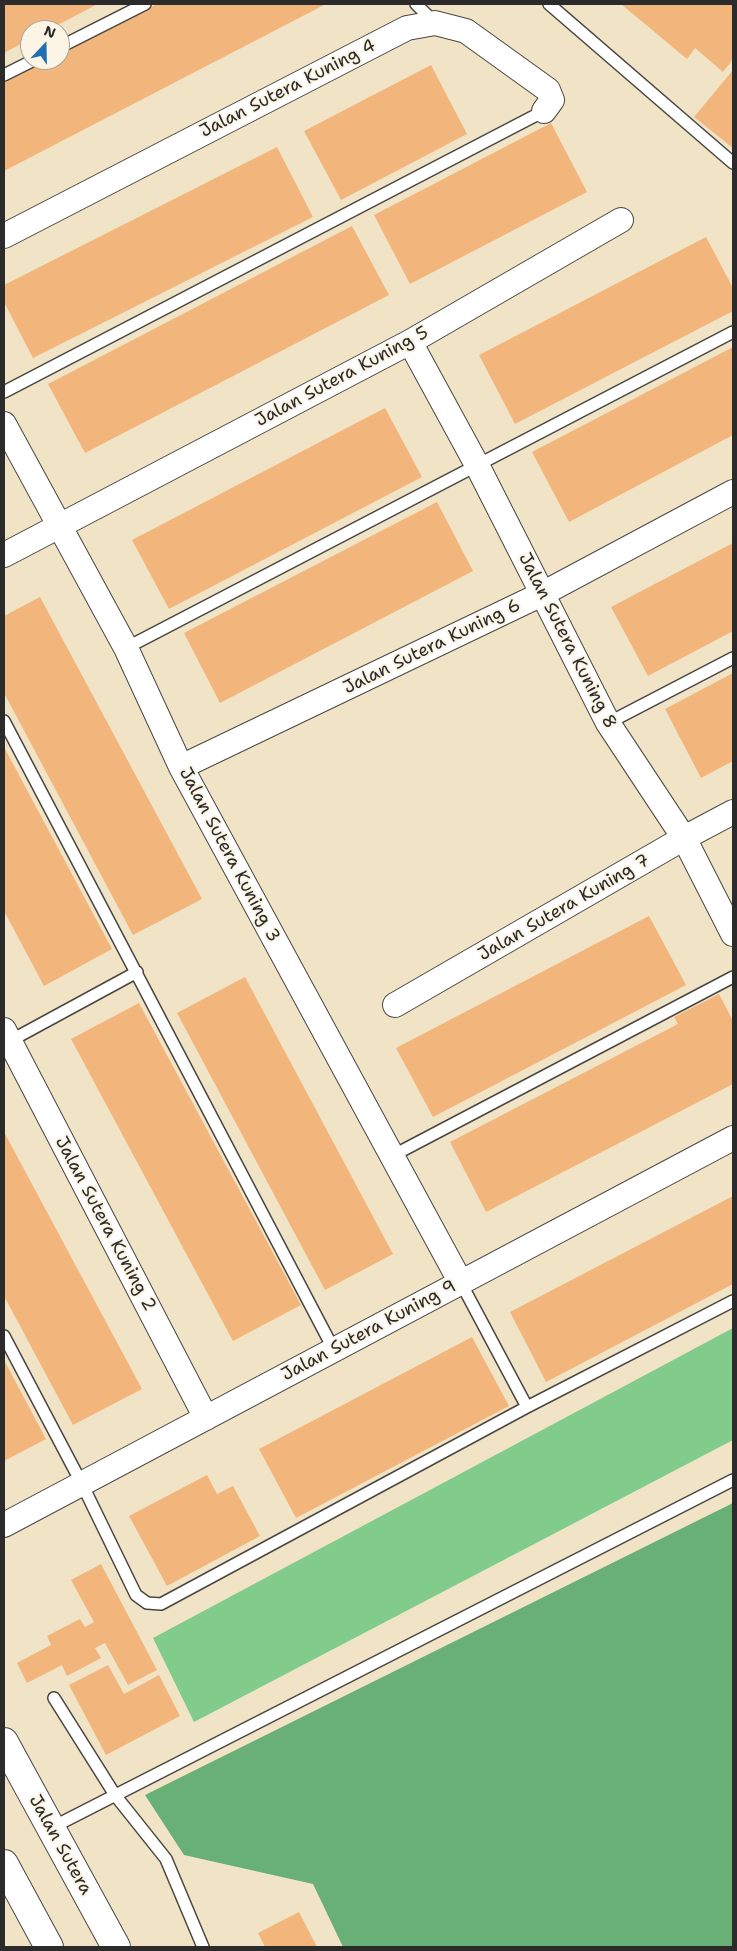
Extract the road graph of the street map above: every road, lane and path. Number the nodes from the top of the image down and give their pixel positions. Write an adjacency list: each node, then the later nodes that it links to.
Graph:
1 (144, 4): 5 (lane)
2 (416, 4): 4 (lane)
3 (549, 4): 9 (lane)
4 (435, 23): 8 (street, Jalan Sutera Kuning 4); 11 (street, Jalan Sutera Kuning 4)
5 (70, 42)
6 (20, 67): 7 (lane)
7 (4, 75)
8 (544, 111): 14 (lane)
9 (733, 163)
10 (621, 220): 13 (street, Jalan Sutera Kuning 5)
11 (4, 236)
12 (733, 332): 16 (lane)
13 (410, 342): 16 (street, Jalan Sutera Kuning 8); 18 (street, Jalan Sutera Kuning 5)
14 (4, 392)
15 (4, 424): 18 (street, Jalan Sutera Kuning 3)
16 (476, 465): 20 (street, Jalan Sutera Kuning 8); 21 (lane)
17 (733, 492): 20 (street, Jalan Sutera Kuning 6)
18 (58, 526): 19 (street, Jalan Sutera Kuning 5); 21 (street, Jalan Sutera Kuning 3)
19 (4, 555)
20 (542, 594): 24 (street, Jalan Sutera Kuning 8); 25 (street, Jalan Sutera Kuning 6)
21 (126, 648): 25 (street, Jalan Sutera Kuning 3)
22 (733, 658): 24 (lane)
23 (4, 721): 29 (lane)
24 (608, 723): 27 (street, Jalan Sutera Kuning 8)
25 (181, 767): 34 (street, Jalan Sutera Kuning 3)
26 (733, 812): 27 (street, Jalan Sutera Kuning 7)
27 (684, 838): 28 (street, Jalan Sutera Kuning 8); 31 (street, Jalan Sutera Kuning 7)
28 (733, 934)
29 (137, 972): 32 (lane); 38 (lane)
30 (733, 976): 34 (lane)
31 (395, 1005)
32 (6, 1038): 40 (street, Jalan Sutera Kuning 2)
33 (733, 1138): 35 (street, Jalan Sutera Kuning 9)
34 (392, 1156): 35 (street, Jalan Sutera Kuning 3)
35 (460, 1283): 38 (street, Jalan Sutera Kuning 9); 39 (lane)
36 (733, 1301): 39 (lane)
37 (4, 1336): 42 (lane)
38 (334, 1350): 40 (street, Jalan Sutera Kuning 9)
39 (527, 1406): 42 (lane)
40 (206, 1418): 42 (street, Jalan Sutera Kuning 9)
41 (733, 1480): 46 (lane)
42 (82, 1484): 43 (street, Jalan Sutera Kuning 9)
43 (4, 1525)
44 (54, 1698): 46 (lane)
45 (4, 1742): 47 (street, Jalan Sutera)
46 (115, 1795): 47 (lane); 51 (lane)
47 (51, 1828): 50 (street, Jalan Sutera)
48 (4, 1864): 49 (street)
49 (49, 1947)
50 (116, 1947)
51 (203, 1947)

